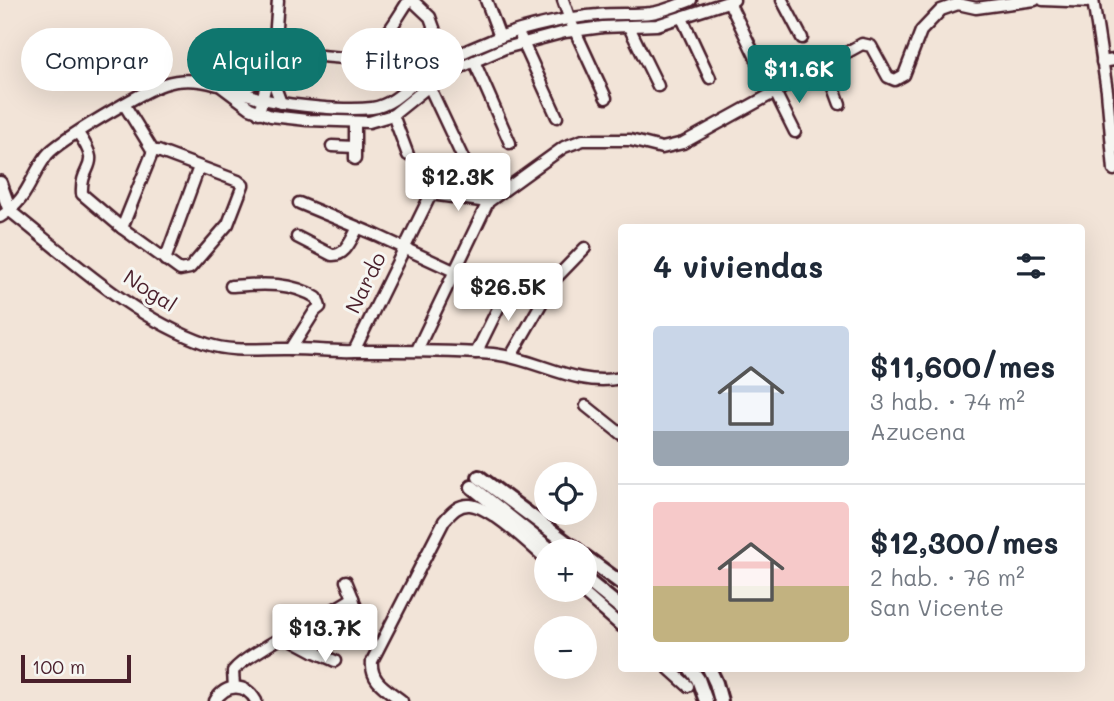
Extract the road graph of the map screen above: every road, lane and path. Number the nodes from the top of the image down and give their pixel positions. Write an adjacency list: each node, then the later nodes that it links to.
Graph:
1 (278, 0): 14 (street)
2 (411, 0): 15 (street); 21 (street)
3 (486, 0): 17 (street)
4 (563, 0): 12 (street)
5 (691, 0): 12 (street)
6 (782, 0): 18 (street)
7 (1035, 0): 26 (street)
8 (1043, 0): 10 (street)
9 (732, 1): 11 (street); 24 (street)
10 (1093, 1): 25 (street)
11 (682, 18): 13 (street); 28 (street)
12 (572, 26): 13 (street); 16 (street); 19 (street); 40 (street)
13 (629, 27): 29 (street)
14 (276, 28)
15 (434, 28)
16 (519, 31): 17 (street); 19 (street)
17 (500, 37): 20 (street)
18 (802, 38)
19 (523, 43): 23 (street); 49 (street)
20 (464, 53)
21 (327, 57)
22 (1114, 60): 25 (street)
23 (474, 61): 27 (street); 53 (street)
24 (758, 62)
25 (1102, 62): 37 (street)
26 (825, 66): 38 (street); 45 (street)
27 (464, 67)
28 (710, 78)
29 (658, 86)
30 (239, 91): 39 (street)
31 (265, 91): 41 (street)
32 (276, 91): 43 (street)
33 (403, 91): 43 (street)
34 (405, 91): 42 (street)
35 (423, 91): 42 (street)
36 (431, 91): 60 (street)
37 (1110, 91): 46 (street)
38 (775, 92): 51 (street); 63 (street)
39 (235, 93): 41 (street); 44 (street); 47 (street)
40 (606, 98)
41 (263, 99): 43 (street); 47 (street)
42 (412, 100): 48 (street)
43 (281, 103)
44 (124, 104): 52 (street); 56 (street)
45 (840, 104)
46 (1112, 110): 61 (street)
47 (260, 113): 50 (street)
48 (393, 115): 50 (street); 57 (street)
49 (557, 117)
50 (355, 122): 55 (street)
51 (795, 132)
52 (78, 133): 65 (street); 66 (street)
53 (510, 143)
54 (332, 146): 55 (street)
55 (355, 147): 58 (street)
56 (153, 151): 59 (street); 66 (street)
57 (408, 155)
58 (355, 159)
59 (199, 167): 71 (street); 71 (street)
60 (468, 169)
61 (1114, 170)
62 (0, 183): 65 (main road)
63 (488, 202): 69 (street, Nardo); 72 (street)
64 (299, 203): 67 (street)
65 (5, 214): 75 (street, Nogal)
66 (122, 228): 71 (street)
67 (358, 228): 68 (street); 69 (street)
68 (297, 237)
69 (405, 248): 72 (street); 77 (street, Nardo)
70 (585, 248): 79 (street)
71 (165, 260)
72 (456, 272): 76 (street)
73 (512, 280): 78 (street)
74 (231, 286): 75 (street)
75 (291, 349): 77 (street, Nogal)
76 (417, 350): 77 (street, Nogal); 78 (street, Nogal)
77 (354, 351)
78 (477, 353): 79 (street, Nogal)
79 (511, 356): 80 (street, Nogal)
80 (618, 379)
81 (586, 406): 82 (street)
82 (618, 432)
83 (538, 539): 84 (main road)
84 (560, 539)
85 (534, 548): 104 (street)
86 (597, 565): 88 (main road)
87 (346, 581): 92 (street)
88 (618, 581)
89 (597, 589): 91 (main road)
90 (594, 602): 93 (street)
91 (618, 606)
92 (335, 610): 94 (street); 95 (street)
93 (618, 623)
94 (285, 636): 95 (street); 101 (street)
95 (315, 652): 96 (street)
96 (335, 661)
97 (672, 672): 100 (street)
98 (694, 672): 105 (main road)
99 (711, 672): 106 (main road)
100 (688, 686)
101 (234, 687): 102 (street); 103 (street)
102 (215, 701)
103 (256, 701)
104 (402, 701)
105 (706, 701)
106 (721, 701)

